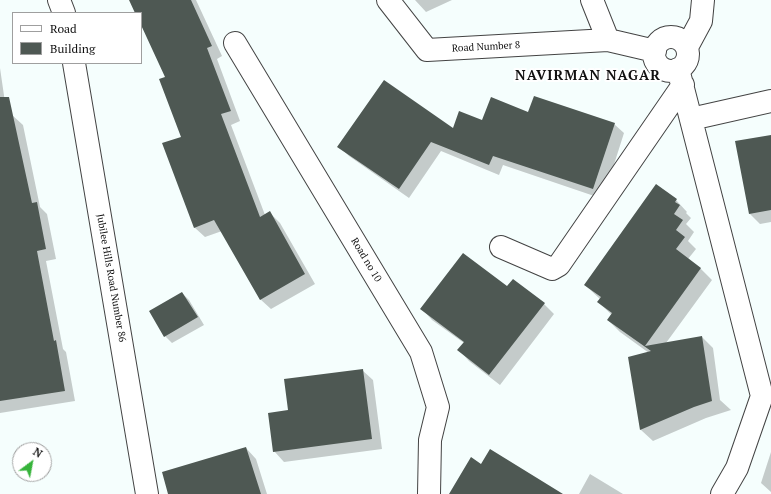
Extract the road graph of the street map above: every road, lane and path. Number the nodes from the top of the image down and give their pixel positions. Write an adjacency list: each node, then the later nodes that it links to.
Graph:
1 (59, 0): 5 (street)
2 (388, 0): 6 (street, Road Number 8)
3 (592, 0): 6 (street)
4 (703, 0): 8 (street)
5 (64, 12)
6 (608, 40): 9 (street)
7 (236, 43): 16 (street, Road no 10)
8 (687, 47): 9 (street); 11 (street)
9 (655, 51): 11 (street)
10 (74, 64): 15 (street, Jubilee Hills Road Number 86)
11 (680, 77): 13 (street); 14 (street)
12 (771, 101): 13 (street)
13 (691, 118): 17 (street)
14 (501, 247)
15 (147, 494)
16 (429, 494)
17 (722, 494)

